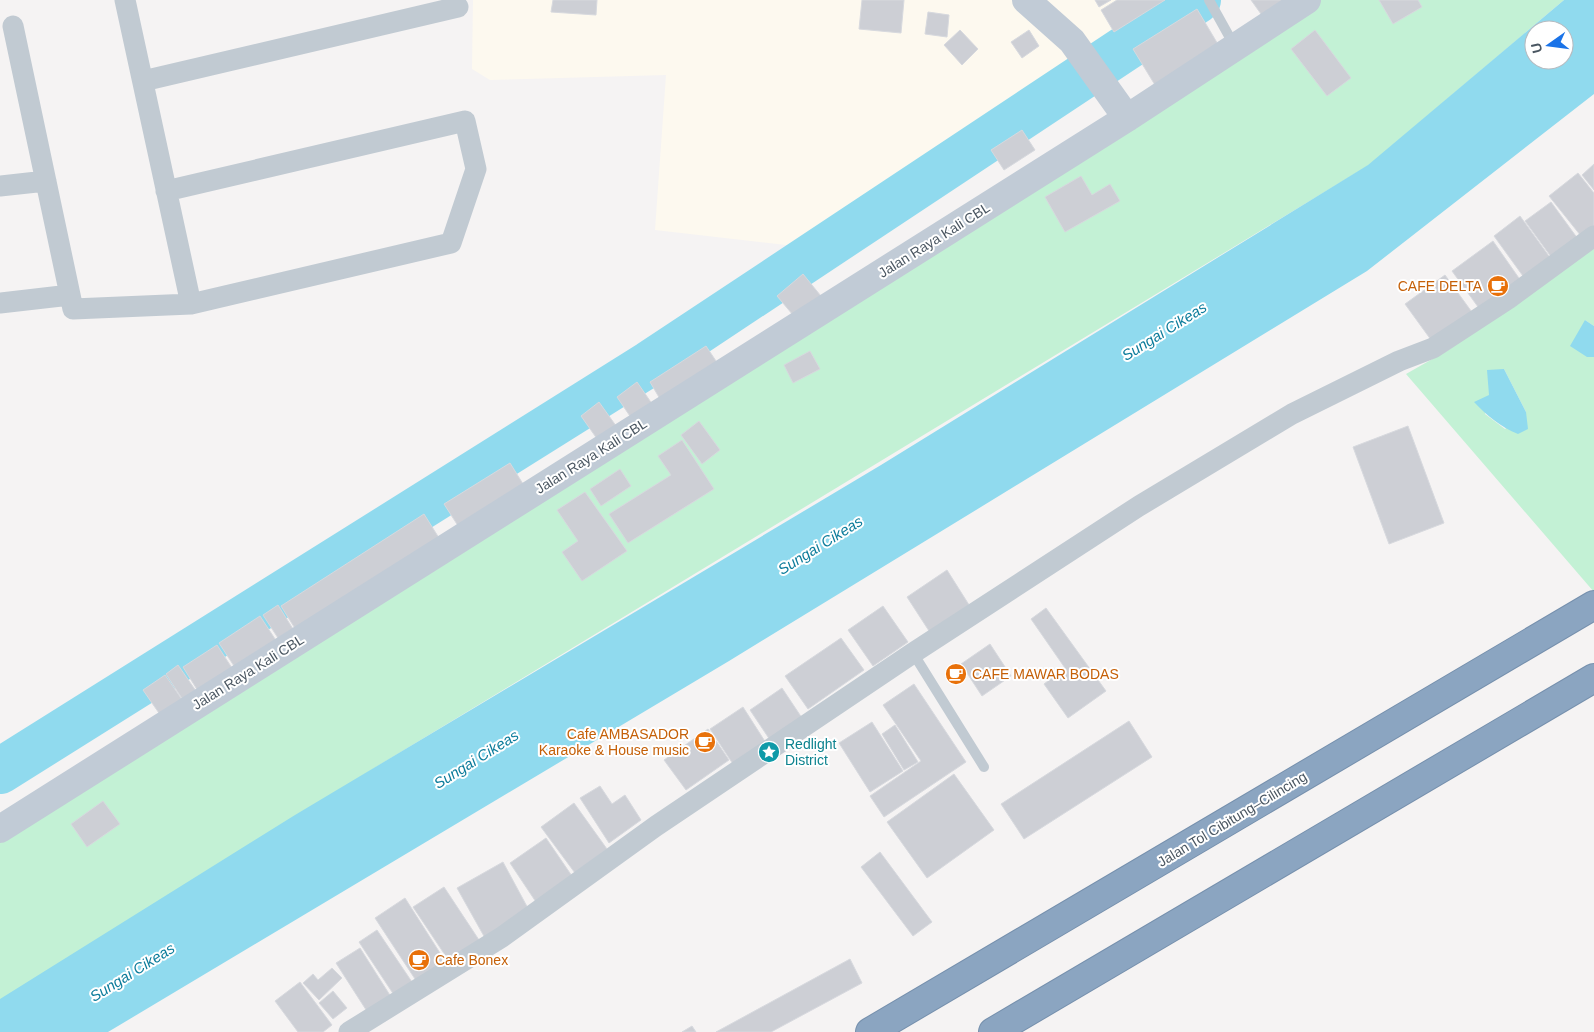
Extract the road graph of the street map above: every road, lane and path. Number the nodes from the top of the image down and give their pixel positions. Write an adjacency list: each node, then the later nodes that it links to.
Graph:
1 (125, 0): 8 (street)
2 (1026, 0): 9 (main road)
3 (1209, 0): 7 (lane)
4 (1307, 0): 7 (main road, Jalan Raya Kali CBL)
5 (458, 7): 8 (street)
6 (13, 26): 10 (street)
7 (1234, 46): 9 (main road, Jalan Raya Kali CBL)
8 (143, 81): 12 (street)
9 (1127, 118): 21 (main road, Jalan Raya Kali CBL)
10 (46, 181): 11 (street); 14 (street)
11 (0, 186)
12 (166, 191): 16 (street); 16 (street)
13 (1594, 236): 18 (street)
14 (70, 295): 15 (street); 16 (street)
15 (0, 303)
16 (191, 304)
17 (1594, 605): 22 (highway, Jalan Tol Cibitung–Cilincing)
18 (913, 652): 20 (lane); 23 (street)
19 (1594, 678): 24 (highway)
20 (984, 767)
21 (0, 829)
22 (877, 1028)
23 (349, 1032)
24 (993, 1032)

